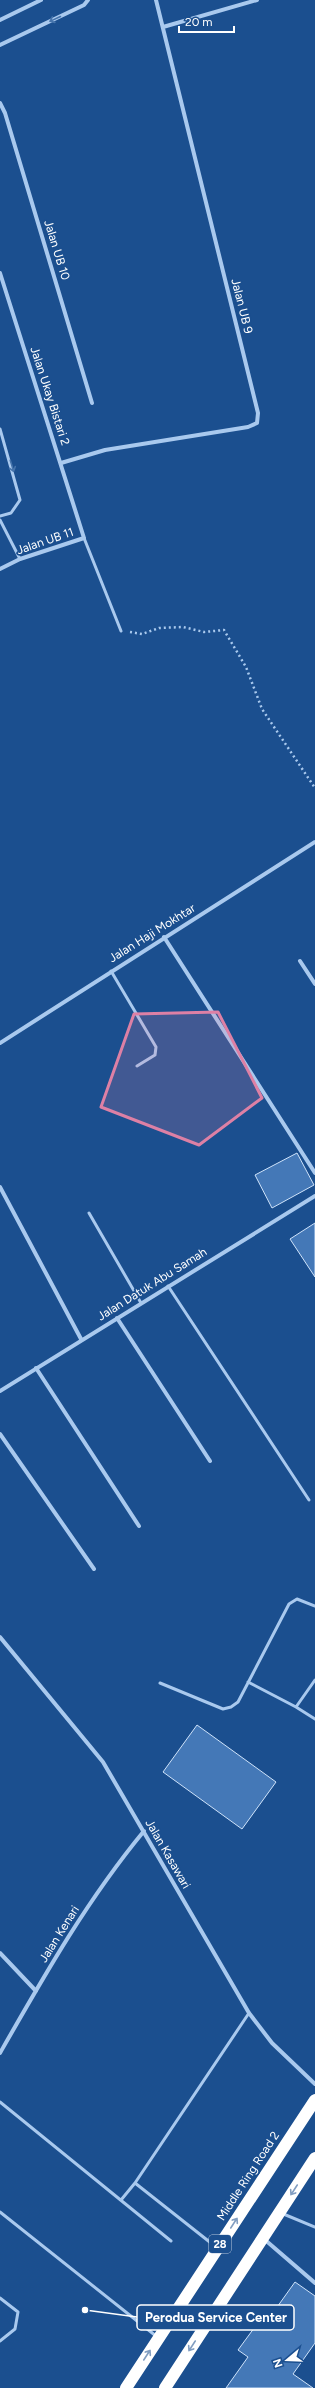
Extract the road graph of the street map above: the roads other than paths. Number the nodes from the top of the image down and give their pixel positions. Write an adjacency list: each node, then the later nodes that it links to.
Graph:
1 (41, 0): 5 (street)
2 (88, 0): 7 (street, one-way to 7)
3 (156, 0): 6 (street, Jalan UB 9)
4 (257, 0): 6 (street)
5 (0, 20)
6 (163, 27): 12 (street, Jalan UB 9)
7 (0, 45)
8 (0, 103): 10 (street, Jalan UB 10)
9 (0, 273): 12 (street, Jalan Ukay Bistari 2)
10 (92, 403)
11 (0, 429): 13 (lane, one-way to 13)
12 (61, 464): 15 (street, Jalan Ukay Bistari 2)
13 (0, 516)
14 (0, 520): 17 (lane)
15 (81, 525): 16 (street, Jalan UB 11)
16 (84, 538): 17 (street, Jalan UB 11); 19 (lane)
17 (20, 559): 18 (street, Jalan UB 11)
18 (0, 569)
19 (121, 631)
20 (315, 842): 21 (street, Jalan Haji Mokhtar)
21 (164, 938): 23 (street, Jalan Haji Mokhtar); 27 (street)
22 (300, 961): 24 (street)
23 (111, 971): 25 (street, Jalan Haji Mokhtar); 26 (lane)
24 (315, 984)
25 (0, 1043)
26 (137, 1066)
27 (315, 1173)
28 (0, 1187): 34 (street)
29 (315, 1196): 31 (street, Jalan Datuk Abu Samah)
30 (89, 1213): 32 (lane)
31 (168, 1286): 32 (street, Jalan Datuk Abu Samah); 39 (lane)
32 (141, 1304): 33 (street, Jalan Datuk Abu Samah)
33 (117, 1318): 34 (street, Jalan Datuk Abu Samah); 38 (street)
34 (81, 1340): 35 (street, Jalan Datuk Abu Samah)
35 (36, 1368): 36 (street, Jalan Datuk Abu Samah); 40 (street)
36 (0, 1391)
37 (0, 1434): 41 (street)
38 (210, 1461)
39 (309, 1500)
40 (139, 1526)
41 (94, 1569)
42 (315, 1606): 45 (lane)
43 (0, 1637): 49 (street, Jalan Kasawari)
44 (315, 1680): 47 (lane)
45 (248, 1682): 46 (lane); 47 (lane)
46 (160, 1683)
47 (296, 1707): 48 (lane)
48 (315, 1719)
49 (144, 1832): 51 (street, Jalan Kenari); 52 (street, Jalan Kasawari)
50 (0, 1953): 51 (street)
51 (36, 1991): 53 (street, Jalan Kenari)
52 (249, 2013): 54 (street, Jalan Kasawari); 58 (lane)
53 (0, 2053)
54 (315, 2084)
55 (315, 2100): 65 (highway, Middle Ring Road 2 / 28, one-way to 55)
56 (0, 2102): 59 (lane)
57 (315, 2158): 61 (highway, one-way to 61)
58 (135, 2183): 59 (lane); 65 (lane)
59 (121, 2200): 64 (lane)
60 (0, 2212): 68 (lane)
61 (279, 2212): 62 (lane); 63 (highway)
62 (315, 2227)
63 (263, 2238): 66 (street); 71 (highway, one-way to 71)
64 (171, 2241)
65 (218, 2248): 68 (highway, Middle Ring Road 2 / 28)
66 (315, 2283)
67 (0, 2298): 69 (lane)
68 (159, 2338): 70 (highway, Middle Ring Road 2 / 28, one-way to 68)
69 (0, 2341)
70 (126, 2388)
71 (165, 2388)

